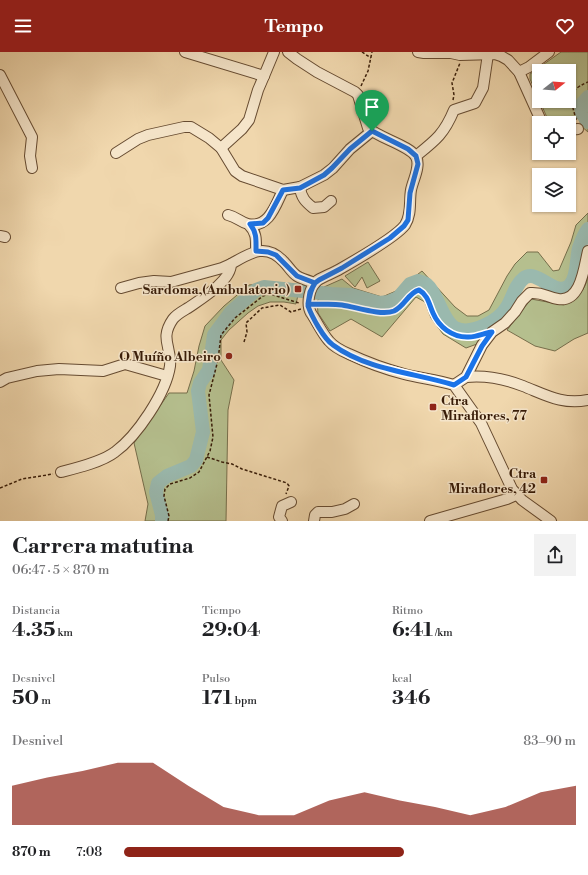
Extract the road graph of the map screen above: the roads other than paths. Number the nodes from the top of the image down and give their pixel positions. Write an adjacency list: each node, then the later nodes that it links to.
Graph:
1 (185, 52): 10 (street)
2 (274, 52): 10 (street)
3 (288, 52): 12 (street)
4 (418, 52): 6 (street)
5 (549, 52): 8 (street)
6 (454, 53): 7 (street)
7 (488, 54): 8 (street); 15 (street)
8 (520, 72): 11 (street)
9 (0, 75): 16 (street)
10 (264, 76): 13 (street)
11 (539, 116)
12 (372, 131): 15 (street); 17 (street)
13 (221, 148): 14 (street); 18 (street)
14 (116, 153)
15 (416, 156): 25 (street)
16 (32, 168)
17 (300, 188): 18 (street); 19 (street)
18 (283, 190): 21 (street)
19 (331, 201)
20 (228, 215): 21 (street)
21 (250, 224): 22 (street)
22 (256, 251): 24 (street); 25 (street)
23 (588, 252): 28 (street)
24 (231, 264): 26 (street); 27 (street)
25 (314, 285): 30 (street)
26 (121, 288)
27 (167, 376): 29 (street); 32 (street)
28 (466, 377): 30 (street); 31 (street)
29 (0, 382)
30 (454, 385): 33 (street)
31 (588, 400)
32 (61, 472)
33 (516, 495): 38 (street); 39 (street)
34 (287, 504): 36 (street)
35 (354, 504): 37 (street)
36 (282, 521)
37 (314, 521)
38 (430, 521)
39 (551, 521)

